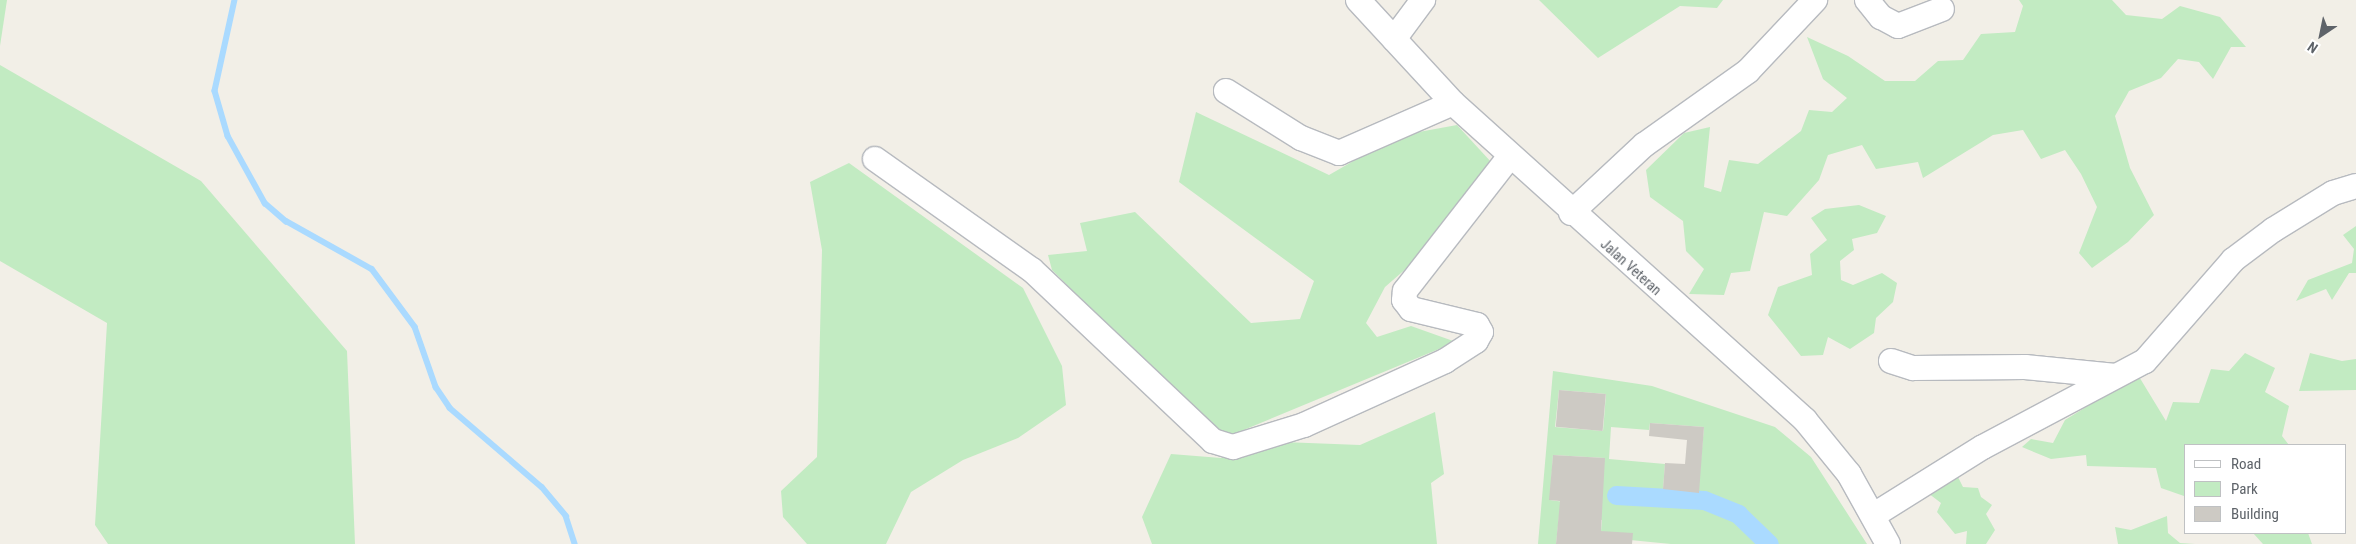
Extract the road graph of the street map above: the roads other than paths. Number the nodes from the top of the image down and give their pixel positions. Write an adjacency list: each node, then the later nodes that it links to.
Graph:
1 (1358, 0): 6 (street, Jalan Veteran)
2 (1423, 0): 6 (street)
3 (1815, 0): 12 (street)
4 (1867, 0): 5 (street)
5 (1942, 8)
6 (1394, 39): 8 (street, Jalan Veteran)
7 (1226, 91): 8 (street)
8 (1453, 103): 9 (street, Jalan Veteran)
9 (1510, 156): 10 (street); 12 (street, Jalan Veteran)
10 (875, 159)
11 (2356, 186): 14 (street)
12 (1571, 213): 15 (street, Jalan Veteran)
13 (1891, 361): 14 (street)
14 (2116, 376): 15 (street)
15 (1874, 515): 16 (street, Jalan Veteran)
16 (1888, 544)

